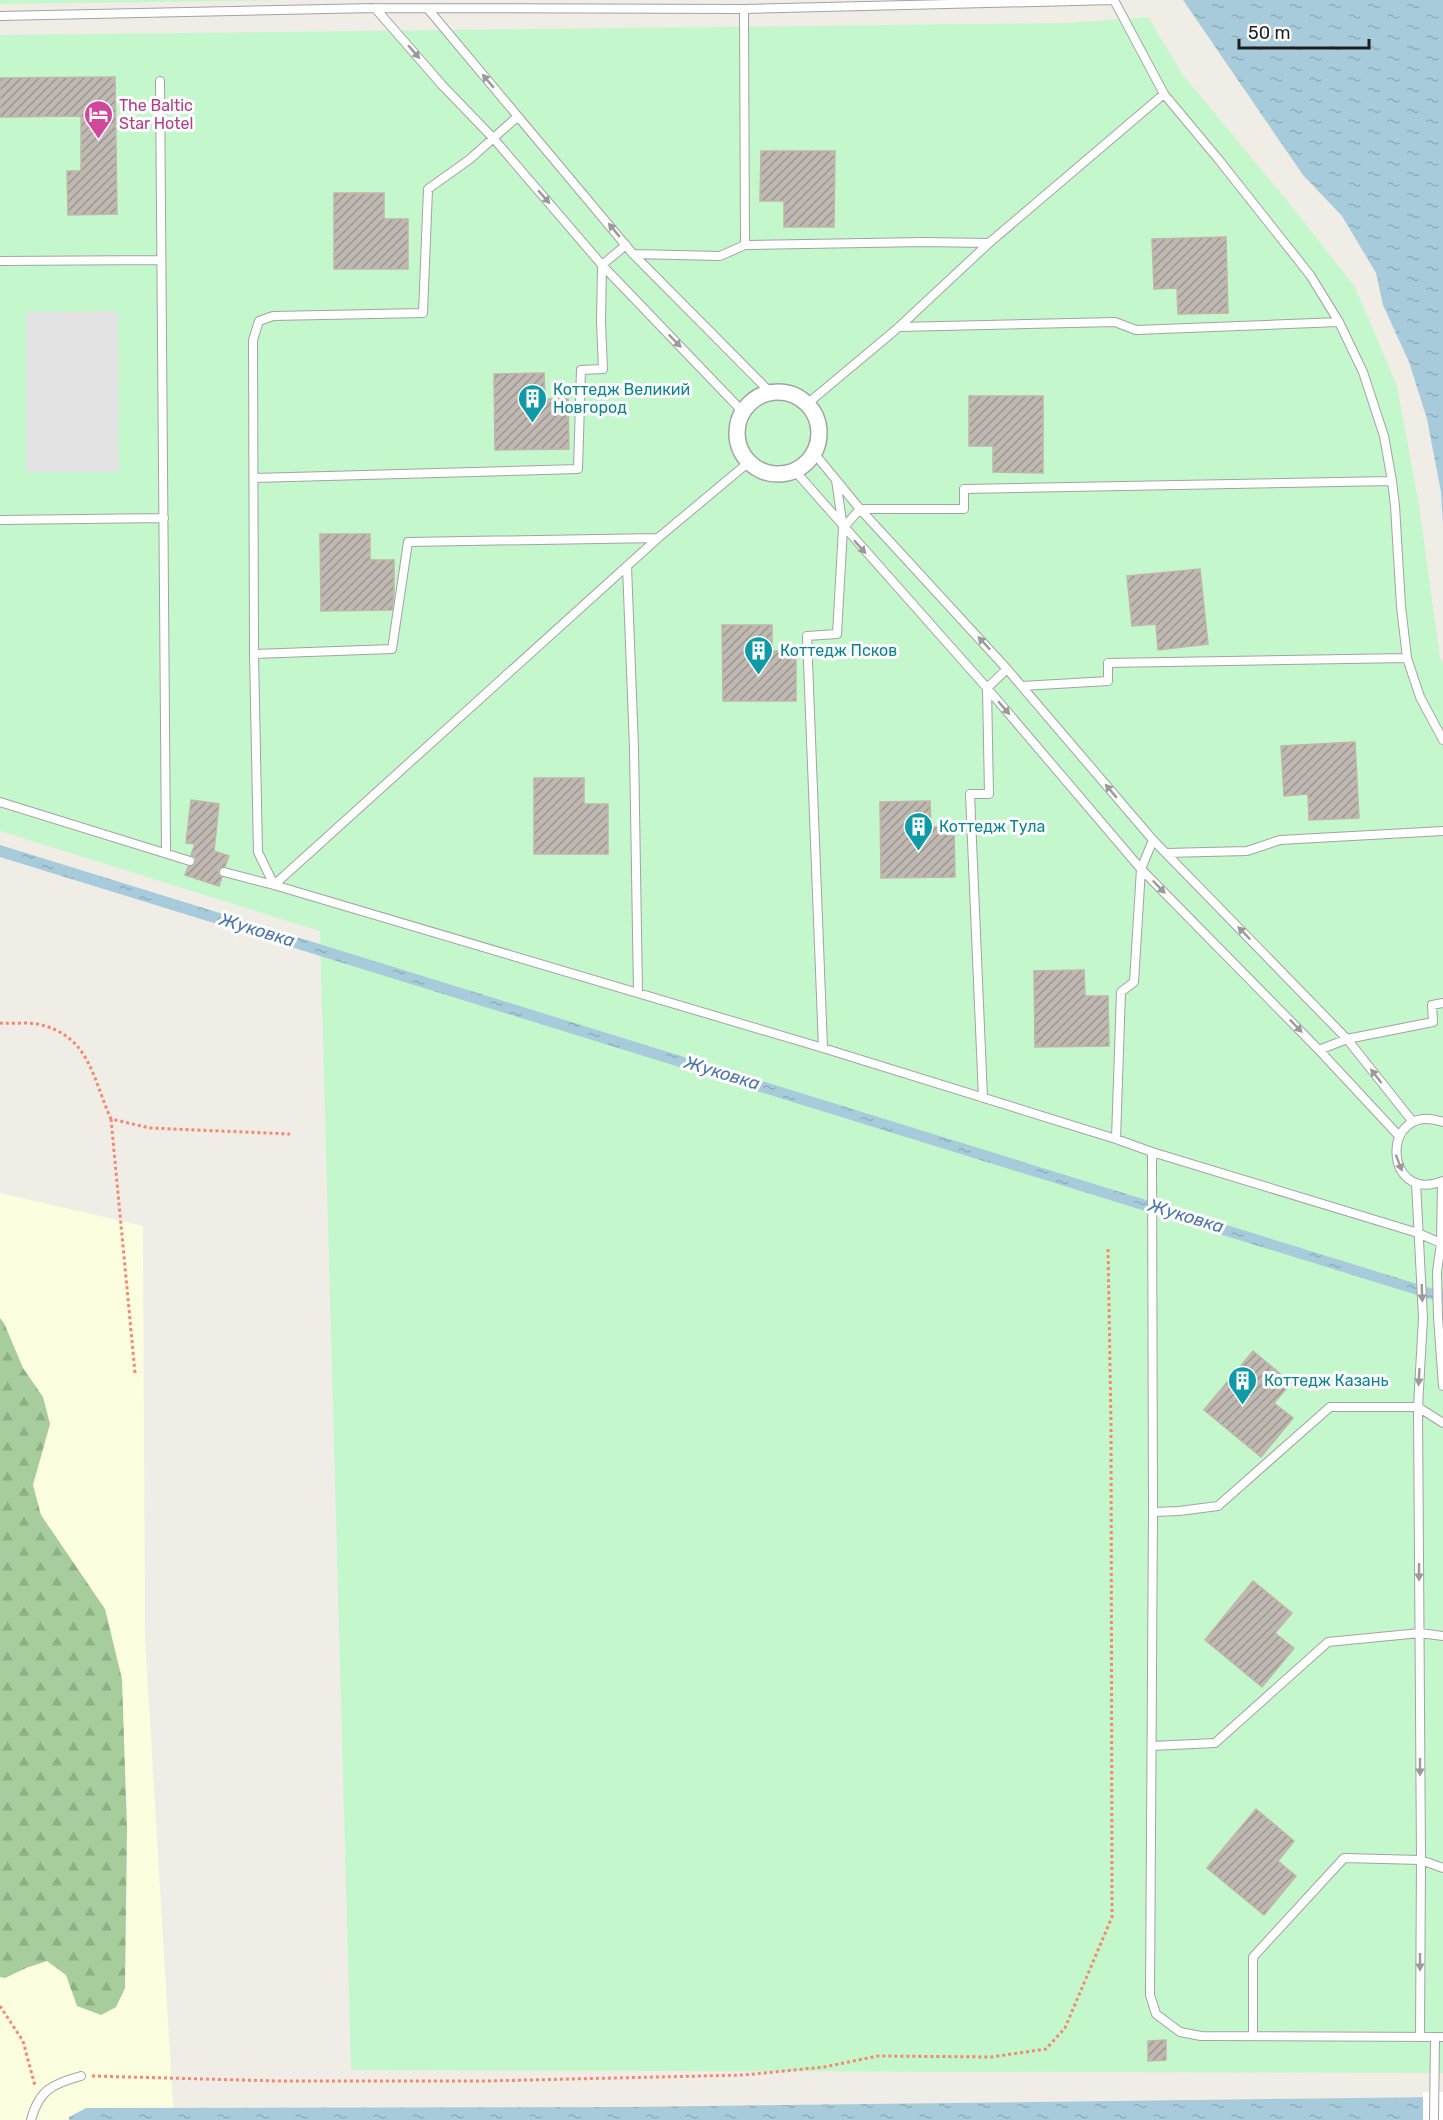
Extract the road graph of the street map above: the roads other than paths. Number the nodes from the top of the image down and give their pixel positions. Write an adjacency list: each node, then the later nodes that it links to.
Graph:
1 (1114, 0): 4 (lane); 7 (lane)
2 (375, 8): 3 (lane); 5 (lane); 9 (lane, one-way to 9)
3 (428, 9): 4 (lane); 8 (lane, one-way to 3)
4 (744, 9): 12 (lane)
5 (0, 16)
6 (160, 81): 14 (lane)
7 (1164, 94): 10 (lane); 17 (lane)
8 (517, 117): 9 (lane); 11 (lane, one-way to 8)
9 (494, 139): 16 (lane, one-way to 16); 25 (lane)
10 (989, 243): 12 (lane); 18 (lane)
11 (626, 244): 13 (lane); 16 (lane)
12 (745, 245): 13 (lane)
13 (633, 254): 19 (lane)
14 (161, 260): 15 (lane); 29 (lane)
15 (0, 261)
16 (602, 265): 21 (lane, one-way to 21); 25 (lane)
17 (1339, 322): 18 (lane); 27 (lane)
18 (899, 327): 20 (lane)
19 (771, 393): 20 (street); 21 (street)
20 (807, 404): 22 (street)
21 (743, 411): 23 (street)
22 (814, 453): 24 (street); 26 (lane)
23 (749, 462): 24 (street); 32 (lane)
24 (795, 471): 31 (lane)
25 (254, 478): 34 (lane)
26 (836, 478): 28 (lane); 31 (lane)
27 (1392, 481): 28 (lane); 35 (lane)
28 (860, 509): 31 (lane); 36 (lane, one-way to 28)
29 (164, 518): 30 (lane); 43 (lane)
30 (0, 520)
31 (843, 528): 38 (lane, one-way to 38); 52 (lane)
32 (658, 538): 33 (lane); 34 (lane)
33 (627, 566): 48 (lane); 49 (lane)
34 (254, 654): 48 (lane)
35 (1407, 658): 37 (lane); 39 (lane)
36 (1007, 669): 37 (lane); 38 (lane)
37 (1022, 686): 42 (lane, one-way to 37)
38 (987, 688): 46 (lane, one-way to 46); 54 (lane)
39 (1443, 740)
40 (0, 802): 43 (lane)
41 (1443, 831): 44 (lane)
42 (1153, 840): 44 (lane); 46 (lane)
43 (166, 853): 45 (lane)
44 (1166, 853): 51 (lane, one-way to 44)
45 (190, 861)
46 (1141, 869): 53 (lane, one-way to 53); 58 (lane)
47 (224, 872): 48 (lane)
48 (274, 885): 49 (lane)
49 (638, 993): 52 (lane)
50 (1443, 1003): 51 (lane)
51 (1347, 1040): 53 (lane); 55 (lane, one-way to 51)
52 (823, 1048): 54 (lane)
53 (1319, 1050): 57 (lane)
54 (983, 1098): 58 (lane)
55 (1413, 1122): 56 (lane); 57 (lane)
56 (1443, 1122)
57 (1399, 1136): 61 (lane, one-way to 61)
58 (1116, 1139): 59 (lane)
59 (1152, 1152): 62 (lane); 67 (lane)
60 (1442, 1182): 61 (lane); 63 (lane)
61 (1416, 1183): 62 (lane)
62 (1418, 1233): 63 (lane); 65 (lane, one-way to 65)
63 (1442, 1243): 64 (lane)
64 (1443, 1386)
65 (1418, 1407): 66 (lane); 67 (lane); 68 (lane, one-way to 68)
66 (1443, 1423)
67 (1154, 1512): 70 (lane)
68 (1419, 1633): 69 (lane); 70 (lane); 71 (lane, one-way to 71)
69 (1443, 1636)
70 (1152, 1746): 73 (lane)
71 (1421, 1860): 72 (lane); 73 (lane); 74 (lane, one-way to 74)
72 (1443, 1868)
73 (1253, 2036): 74 (lane)
74 (1420, 2037): 75 (lane)
75 (1439, 2037): 78 (lane)
76 (81, 2076): 77 (lane)
77 (31, 2120)
78 (1434, 2120)

